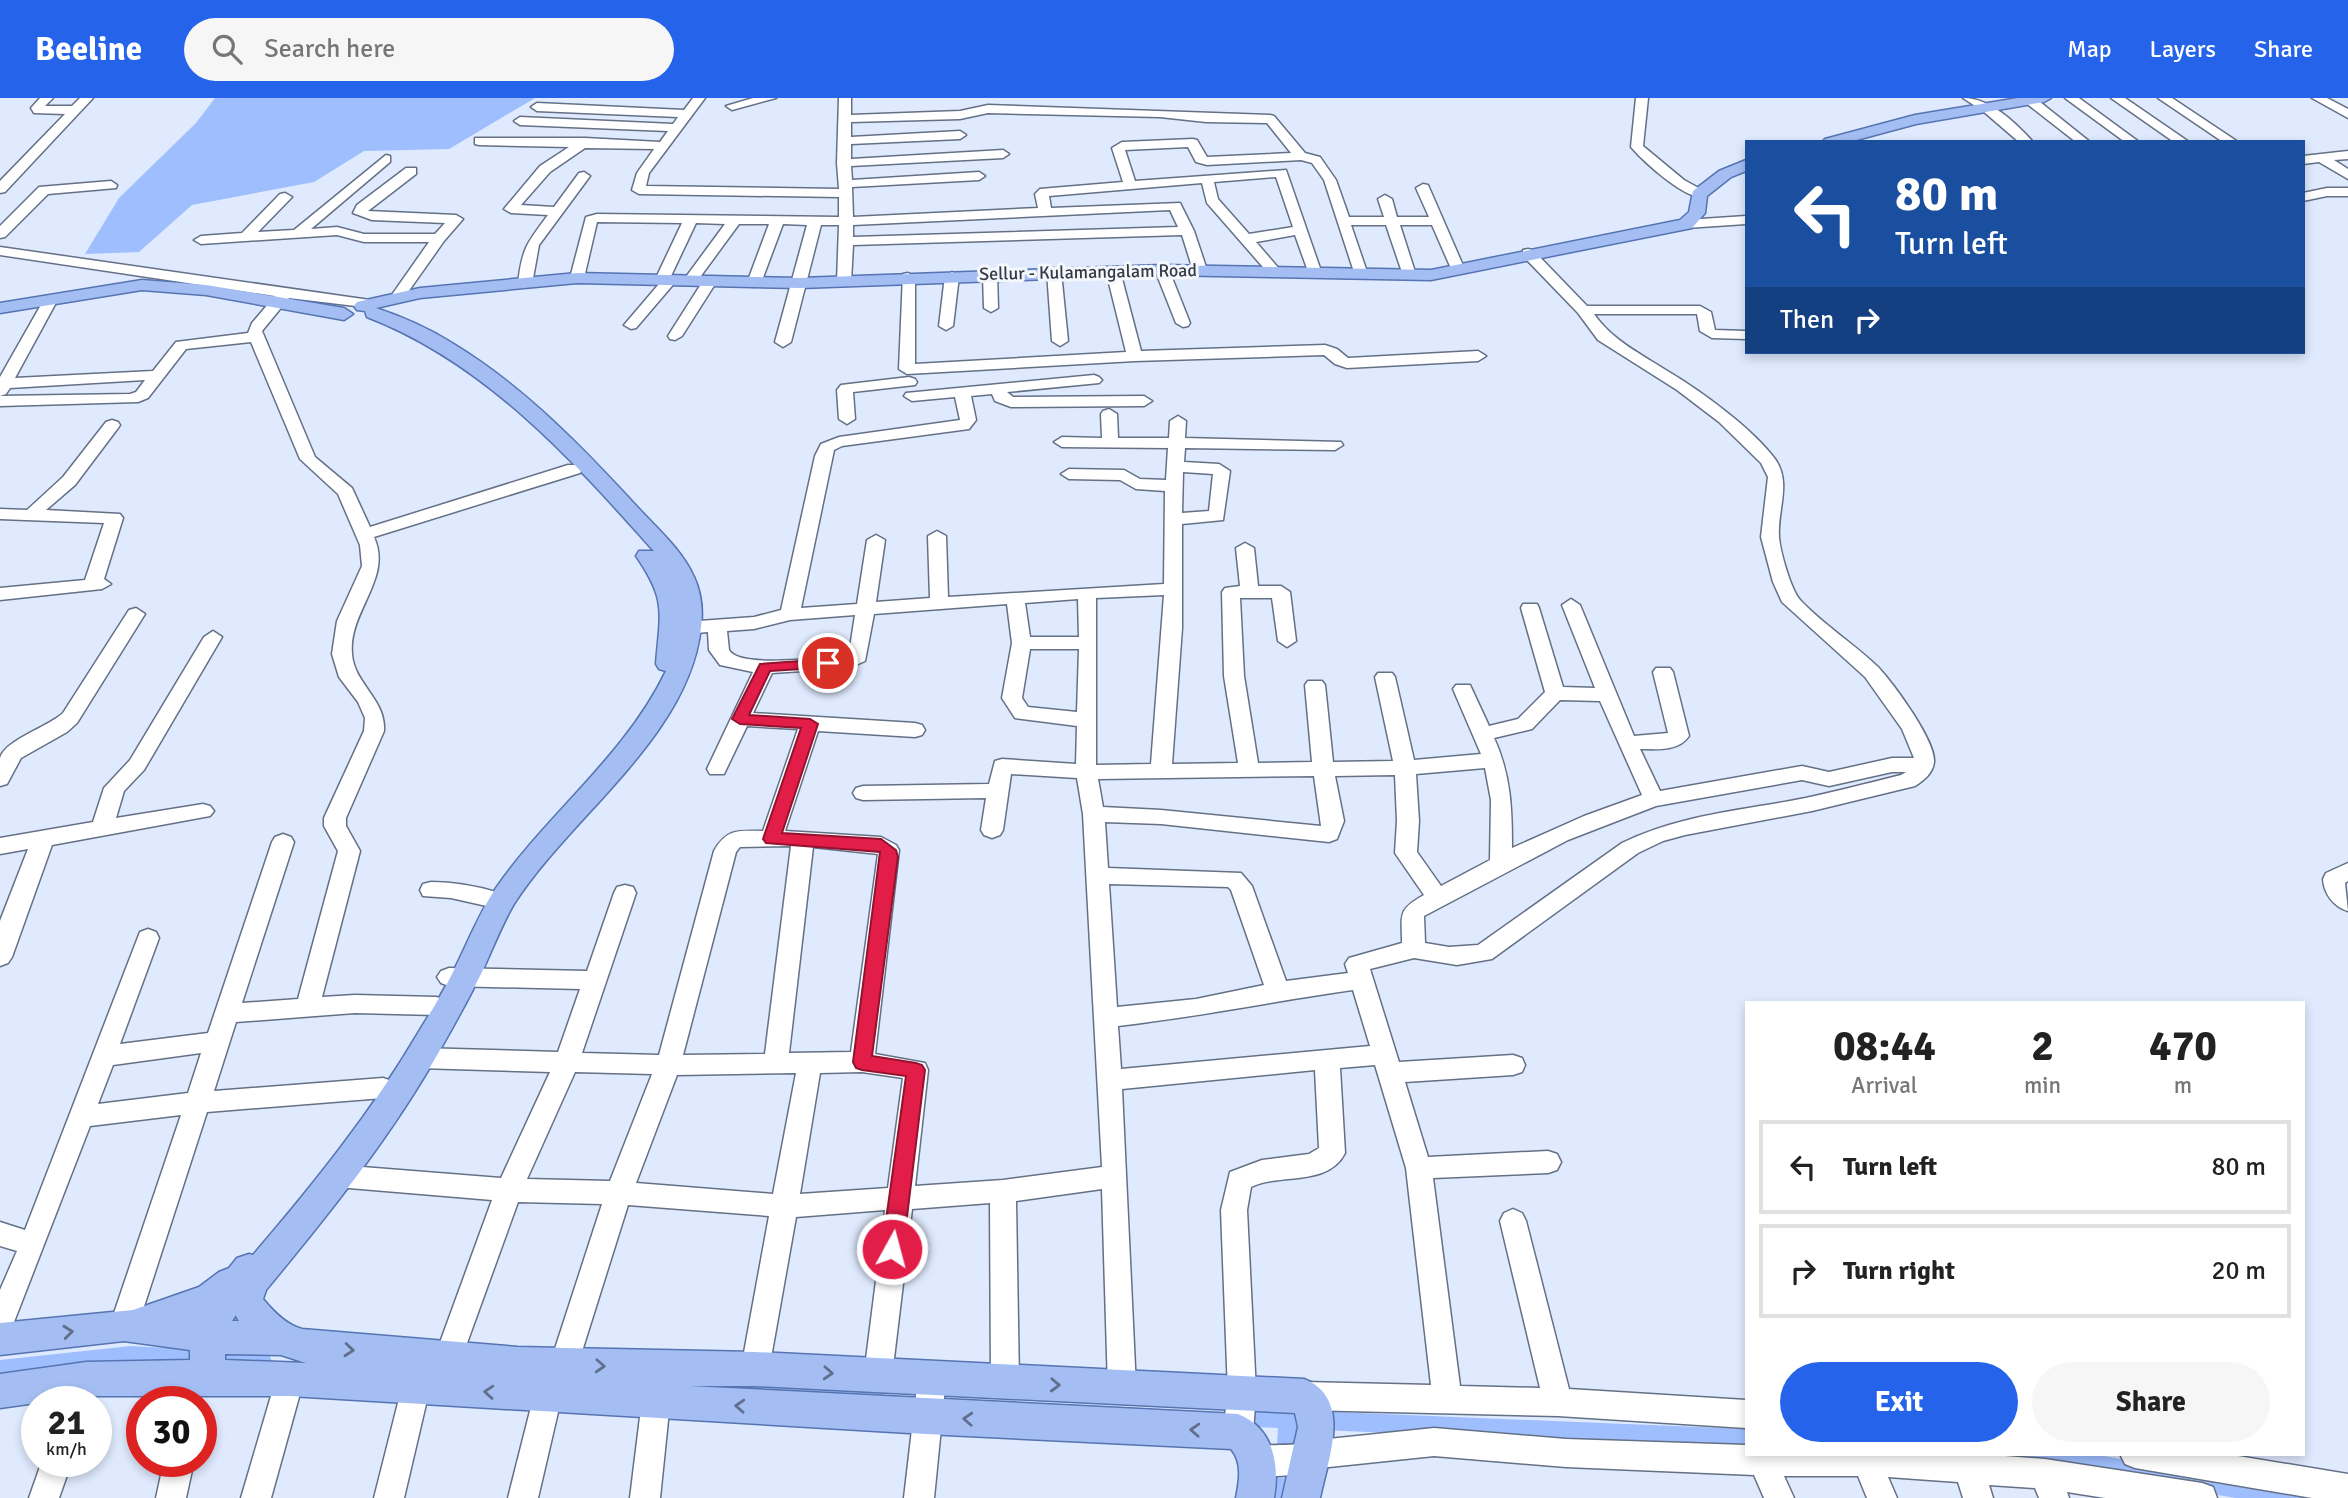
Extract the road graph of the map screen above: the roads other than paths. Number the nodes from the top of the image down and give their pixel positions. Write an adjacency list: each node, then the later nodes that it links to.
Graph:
1 (47, 98): 17 (street)
2 (88, 98): 17 (street)
3 (699, 98): 18 (street)
4 (770, 98): 14 (street)
5 (845, 98): 20 (street)
6 (1642, 98): 56 (street)
7 (1969, 98): 16 (street)
8 (2071, 98): 27 (street)
9 (2117, 98): 28 (street)
10 (2164, 98): 29 (street)
11 (2318, 98): 19 (street)
12 (2037, 99): 16 (main road); 26 (street)
13 (978, 104): 20 (street); 36 (street)
14 (732, 106)
15 (537, 107): 18 (street)
16 (1987, 108): 24 (main road); 25 (street)
17 (75, 110): 39 (street)
18 (688, 114): 22 (street)
19 (2348, 114)
20 (844, 118): 31 (street)
21 (520, 121): 22 (street)
22 (676, 128): 33 (street)
23 (960, 135): 31 (street)
24 (1838, 140)
25 (2025, 140)
26 (2082, 140)
27 (2130, 140)
28 (2180, 140)
29 (2229, 140)
30 (479, 141): 32 (street)
31 (844, 141): 42 (street)
32 (585, 142): 33 (street); 61 (street)
33 (664, 146): 53 (street)
34 (1003, 154): 42 (street)
35 (2348, 155): 37 (street)
36 (1301, 156): 49 (street); 70 (street)
37 (2322, 158): 40 (street); 45 (street)
38 (386, 159): 76 (street)
39 (27, 160): 41 (street); 52 (street)
40 (2305, 160)
41 (0, 163)
42 (844, 163): 53 (street)
43 (1745, 166): 56 (main road)
44 (411, 171): 79 (street)
45 (2348, 175)
46 (584, 176): 61 (street)
47 (979, 176): 53 (street)
48 (1207, 178): 49 (street); 74 (street); 80 (street)
49 (1130, 184): 51 (street)
50 (111, 185): 64 (street)
51 (1095, 187): 60 (street); 62 (street)
52 (0, 188)
53 (846, 188): 69 (street)
54 (1423, 188): 72 (street)
55 (2348, 192): 58 (street)
56 (1699, 194): 73 (main road)
57 (285, 197): 78 (street)
58 (2305, 197)
59 (1385, 199): 71 (street)
60 (1102, 209): 62 (street); 75 (street)
61 (558, 211): 104 (street)
62 (1045, 212): 69 (street)
63 (691, 219): 66 (street); 97 (street); 98 (street)
64 (6, 220): 77 (street)
65 (1745, 220): 73 (street)
66 (734, 221): 67 (street); 99 (street)
67 (777, 221): 68 (street); 102 (street)
68 (815, 221): 69 (street); 103 (street)
69 (847, 221): 82 (street)
70 (1344, 221): 71 (street); 92 (street)
71 (1391, 221): 72 (street); 94 (street)
72 (1436, 221): 87 (street)
73 (1686, 223): 84 (main road, Sellur - Kulamangalam Road)
74 (1301, 230): 80 (street); 90 (street)
75 (1187, 231): 82 (street); 86 (street)
76 (299, 232): 78 (street); 79 (street)
77 (0, 234)
78 (247, 236): 81 (street)
79 (439, 238): 107 (street)
80 (1247, 239): 89 (street)
81 (201, 240)
82 (847, 241): 101 (street)
83 (0, 251): 113 (street)
84 (1528, 253): 87 (main road, Sellur - Kulamangalam Road); 112 (street)
85 (1162, 270): 86 (main road, Sellur - Kulamangalam Road); 88 (main road, Sellur - Kulamangalam Road); 114 (street)
86 (1200, 270): 89 (main road, Sellur - Kulamangalam Road)
87 (1458, 270): 94 (main road, Sellur - Kulamangalam Road)
88 (1113, 271): 91 (main road, Sellur - Kulamangalam Road); 122 (street)
89 (1273, 271): 90 (main road, Sellur - Kulamangalam Road)
90 (1314, 271): 92 (main road, Sellur - Kulamangalam Road)
91 (1054, 272): 93 (main road, Sellur - Kulamangalam Road); 120 (street)
92 (1360, 272): 94 (main road, Sellur - Kulamangalam Road)
93 (990, 274): 95 (main road, Sellur - Kulamangalam Road); 110 (street)
94 (1409, 275)
95 (952, 276): 96 (main road, Sellur - Kulamangalam Road); 116 (street)
96 (908, 277): 101 (main road, Sellur - Kulamangalam Road); 132 (street)
97 (577, 278): 98 (main road, Sellur - Kulamangalam Road); 104 (main road, Sellur - Kulamangalam Road)
98 (666, 280): 99 (main road, Sellur - Kulamangalam Road); 115 (street)
99 (690, 281): 100 (main road, Sellur - Kulamangalam Road)
100 (710, 281): 102 (main road, Sellur - Kulamangalam Road); 118 (street)
101 (844, 282): 103 (main road, Sellur - Kulamangalam Road)
102 (754, 283): 103 (main road, Sellur - Kulamangalam Road)
103 (800, 283): 121 (street)
104 (525, 284): 107 (main road, Sellur - Kulamangalam Road)
105 (206, 290): 106 (main road); 108 (main road)
106 (51, 299): 111 (main road); 128 (street)
107 (396, 299): 113 (main road, Sellur - Kulamangalam Road)
108 (279, 300): 109 (main road); 113 (main road); 119 (street)
109 (316, 303): 113 (main road)
110 (991, 308)
111 (0, 309)
112 (1583, 310): 117 (street); 183 (street)
113 (363, 311): 142 (main road); 164 (main road)
114 (1183, 323)
115 (631, 325)
116 (946, 326)
117 (1745, 335)
118 (675, 336)
119 (257, 337): 125 (street); 148 (street)
120 (1060, 341)
121 (783, 342)
122 (1135, 356): 123 (street); 124 (street)
123 (1478, 356)
124 (1044, 361): 127 (street); 132 (street)
125 (157, 375): 128 (street); 131 (street)
126 (1094, 380): 127 (street)
127 (1049, 384): 129 (street)
128 (3, 387)
129 (998, 389): 130 (street); 133 (street)
130 (962, 393): 132 (street); 132 (street)
131 (0, 401)
132 (913, 401): 135 (street); 162 (street)
133 (1144, 401)
134 (1110, 414): 138 (street)
135 (848, 419)
136 (1178, 421): 139 (street)
137 (112, 425): 146 (street)
138 (1110, 441): 139 (street); 140 (street)
139 (1178, 441): 141 (street); 144 (street)
140 (1062, 442)
141 (1335, 445)
142 (574, 469): 148 (street); 164 (main road)
143 (1069, 474): 144 (street)
144 (1175, 477): 147 (street); 147 (street)
145 (0, 513): 146 (street)
146 (32, 514): 155 (street)
147 (1175, 519): 152 (street)
148 (364, 534): 219 (street)
149 (937, 536): 157 (street)
150 (876, 540): 160 (street)
151 (1245, 548): 153 (street)
152 (1172, 589): 154 (street); 187 (street)
153 (1250, 592): 166 (street); 188 (street)
154 (1087, 593): 156 (street); 168 (street)
155 (0, 594)
156 (1014, 598): 157 (street); 167 (street)
157 (939, 604): 160 (street)
158 (1571, 605): 175 (street)
159 (1530, 608): 174 (street)
160 (864, 609): 162 (street); 169 (street)
161 (136, 614): 190 (street)
162 (790, 614): 163 (street)
163 (718, 626): 164 (street); 169 (street)
164 (681, 628): 209 (main road); 214 (main road)
165 (213, 637): 196 (street)
166 (1287, 641)
167 (1021, 643): 168 (street); 177 (street)
168 (1089, 643): 177 (street)
169 (765, 667): 176 (street)
170 (1662, 671): 181 (street)
171 (1385, 677): 185 (street)
172 (1315, 685): 184 (street)
173 (1463, 689): 180 (street)
174 (1555, 693): 175 (street); 180 (street)
175 (1607, 695): 181 (street)
176 (740, 719): 178 (street); 186 (street)
177 (1087, 720): 189 (street)
178 (810, 724): 179 (street); 200 (street)
179 (915, 730)
180 (1483, 734): 182 (street)
181 (1628, 744): 193 (street)
182 (1494, 760): 185 (street); 203 (street)
183 (1924, 765): 193 (street); 212 (street)
184 (1323, 768): 185 (street); 188 (street); 195 (street)
185 (1405, 768): 208 (street)
186 (717, 769)
187 (1161, 769): 188 (street); 189 (street)
188 (1249, 769)
189 (1086, 772): 191 (street); 195 (street)
190 (0, 779)
191 (998, 791): 192 (street); 197 (street)
192 (863, 793)
193 (1654, 799): 203 (street)
194 (202, 811): 196 (street)
195 (1094, 814): 205 (street)
196 (102, 829): 199 (street)
197 (992, 830)
198 (803, 838): 200 (street); 228 (street); 229 (street)
199 (43, 839): 202 (street); 213 (street)
200 (771, 839): 231 (street)
201 (283, 842): 220 (street)
202 (0, 846)
203 (1501, 862): 208 (street)
204 (2348, 872): 210 (street)
205 (1097, 876): 217 (street); 221 (street)
206 (431, 890): 209 (street)
207 (625, 893): 215 (street)
208 (1438, 898): 212 (street)
209 (491, 899): 214 (main road)
210 (2348, 903)
211 (148, 938): 223 (street)
212 (1414, 949): 216 (street)
213 (0, 957)
214 (457, 978): 215 (street); 218 (main road); 224 (main road)
215 (597, 980): 226 (street)
216 (1360, 980): 217 (street); 230 (street)
217 (1278, 991): 221 (street)
218 (436, 1006): 219 (street); 234 (main road)
219 (307, 1007): 220 (street)
220 (228, 1013): 222 (street)
221 (1105, 1017): 233 (street)
222 (219, 1041): 223 (street); 235 (street)
223 (103, 1056): 236 (street)
224 (419, 1058): 226 (street); 239 (main road)
225 (1327, 1060): 230 (street); 233 (street); 270 (street)
226 (567, 1062): 231 (street); 241 (street)
227 (810, 1062): 228 (street); 229 (street); 245 (street)
228 (862, 1062): 244 (street)
229 (776, 1063): 231 (street)
230 (1387, 1064): 232 (street); 238 (street)
231 (668, 1065): 243 (street)
232 (1513, 1065)
233 (1109, 1080): 240 (street)
234 (383, 1088): 235 (street); 249 (main road)
235 (199, 1102): 236 (street); 251 (street)
236 (80, 1117): 248 (street)
237 (1548, 1162): 238 (street)
238 (1419, 1168): 266 (street)
239 (337, 1176): 241 (street); 249 (main road)
240 (1115, 1176): 242 (street); 262 (street)
241 (509, 1190): 243 (street); 255 (street)
242 (1003, 1191): 244 (street); 260 (street)
243 (619, 1193): 245 (street); 259 (street)
244 (898, 1199): 245 (street); 257 (street)
245 (785, 1206): 256 (street)
246 (1513, 1221): 268 (street)
247 (0, 1234): 248 (street)
248 (33, 1244): 250 (street)
249 (247, 1282): 251 (main road); 253 (main road); 254 (main road)
250 (0, 1322)
251 (127, 1326): 252 (main road, one-way to 251); 254 (main road)
252 (0, 1339)
253 (282, 1339): 254 (main road); 255 (main road, one-way to 255)
254 (201, 1362): 258 (main road); 261 (main road)
255 (424, 1369): 258 (main road); 259 (main road); 282 (street)
256 (755, 1370): 257 (main road, one-way to 257); 259 (main road, one-way to 256)
257 (878, 1375): 265 (main road)
258 (290, 1379): 281 (street)
259 (556, 1380): 267 (main road); 283 (street)
260 (1005, 1382): 262 (main road, one-way to 262); 265 (main road)
261 (99, 1386)
262 (1122, 1388): 270 (main road)
263 (0, 1391): 264 (main road)
264 (21, 1391)
265 (929, 1397): 267 (main road, one-way to 267); 270 (main road, one-way to 265); 285 (street)
266 (1447, 1399): 268 (street); 270 (street)
267 (656, 1401): 284 (street)
268 (1558, 1402): 269 (street)
269 (1745, 1414)
270 (1276, 1429): 272 (street); 286 (main road); 287 (main road)
271 (2147, 1456): 278 (street)
272 (1763, 1461): 273 (street); 288 (street)
273 (1867, 1461): 274 (street); 289 (street)
274 (1967, 1463): 277 (street); 290 (street)
275 (51, 1477): 279 (street)
276 (175, 1477): 280 (street)
277 (2049, 1486): 291 (street)
278 (2348, 1489)
279 (44, 1498)
280 (170, 1498)
281 (256, 1498)
282 (389, 1498)
283 (523, 1498)
284 (645, 1498)
285 (919, 1498)
286 (1255, 1498)
287 (1301, 1498)
288 (1779, 1498)
289 (1882, 1498)
290 (1978, 1498)
291 (2202, 1498)

